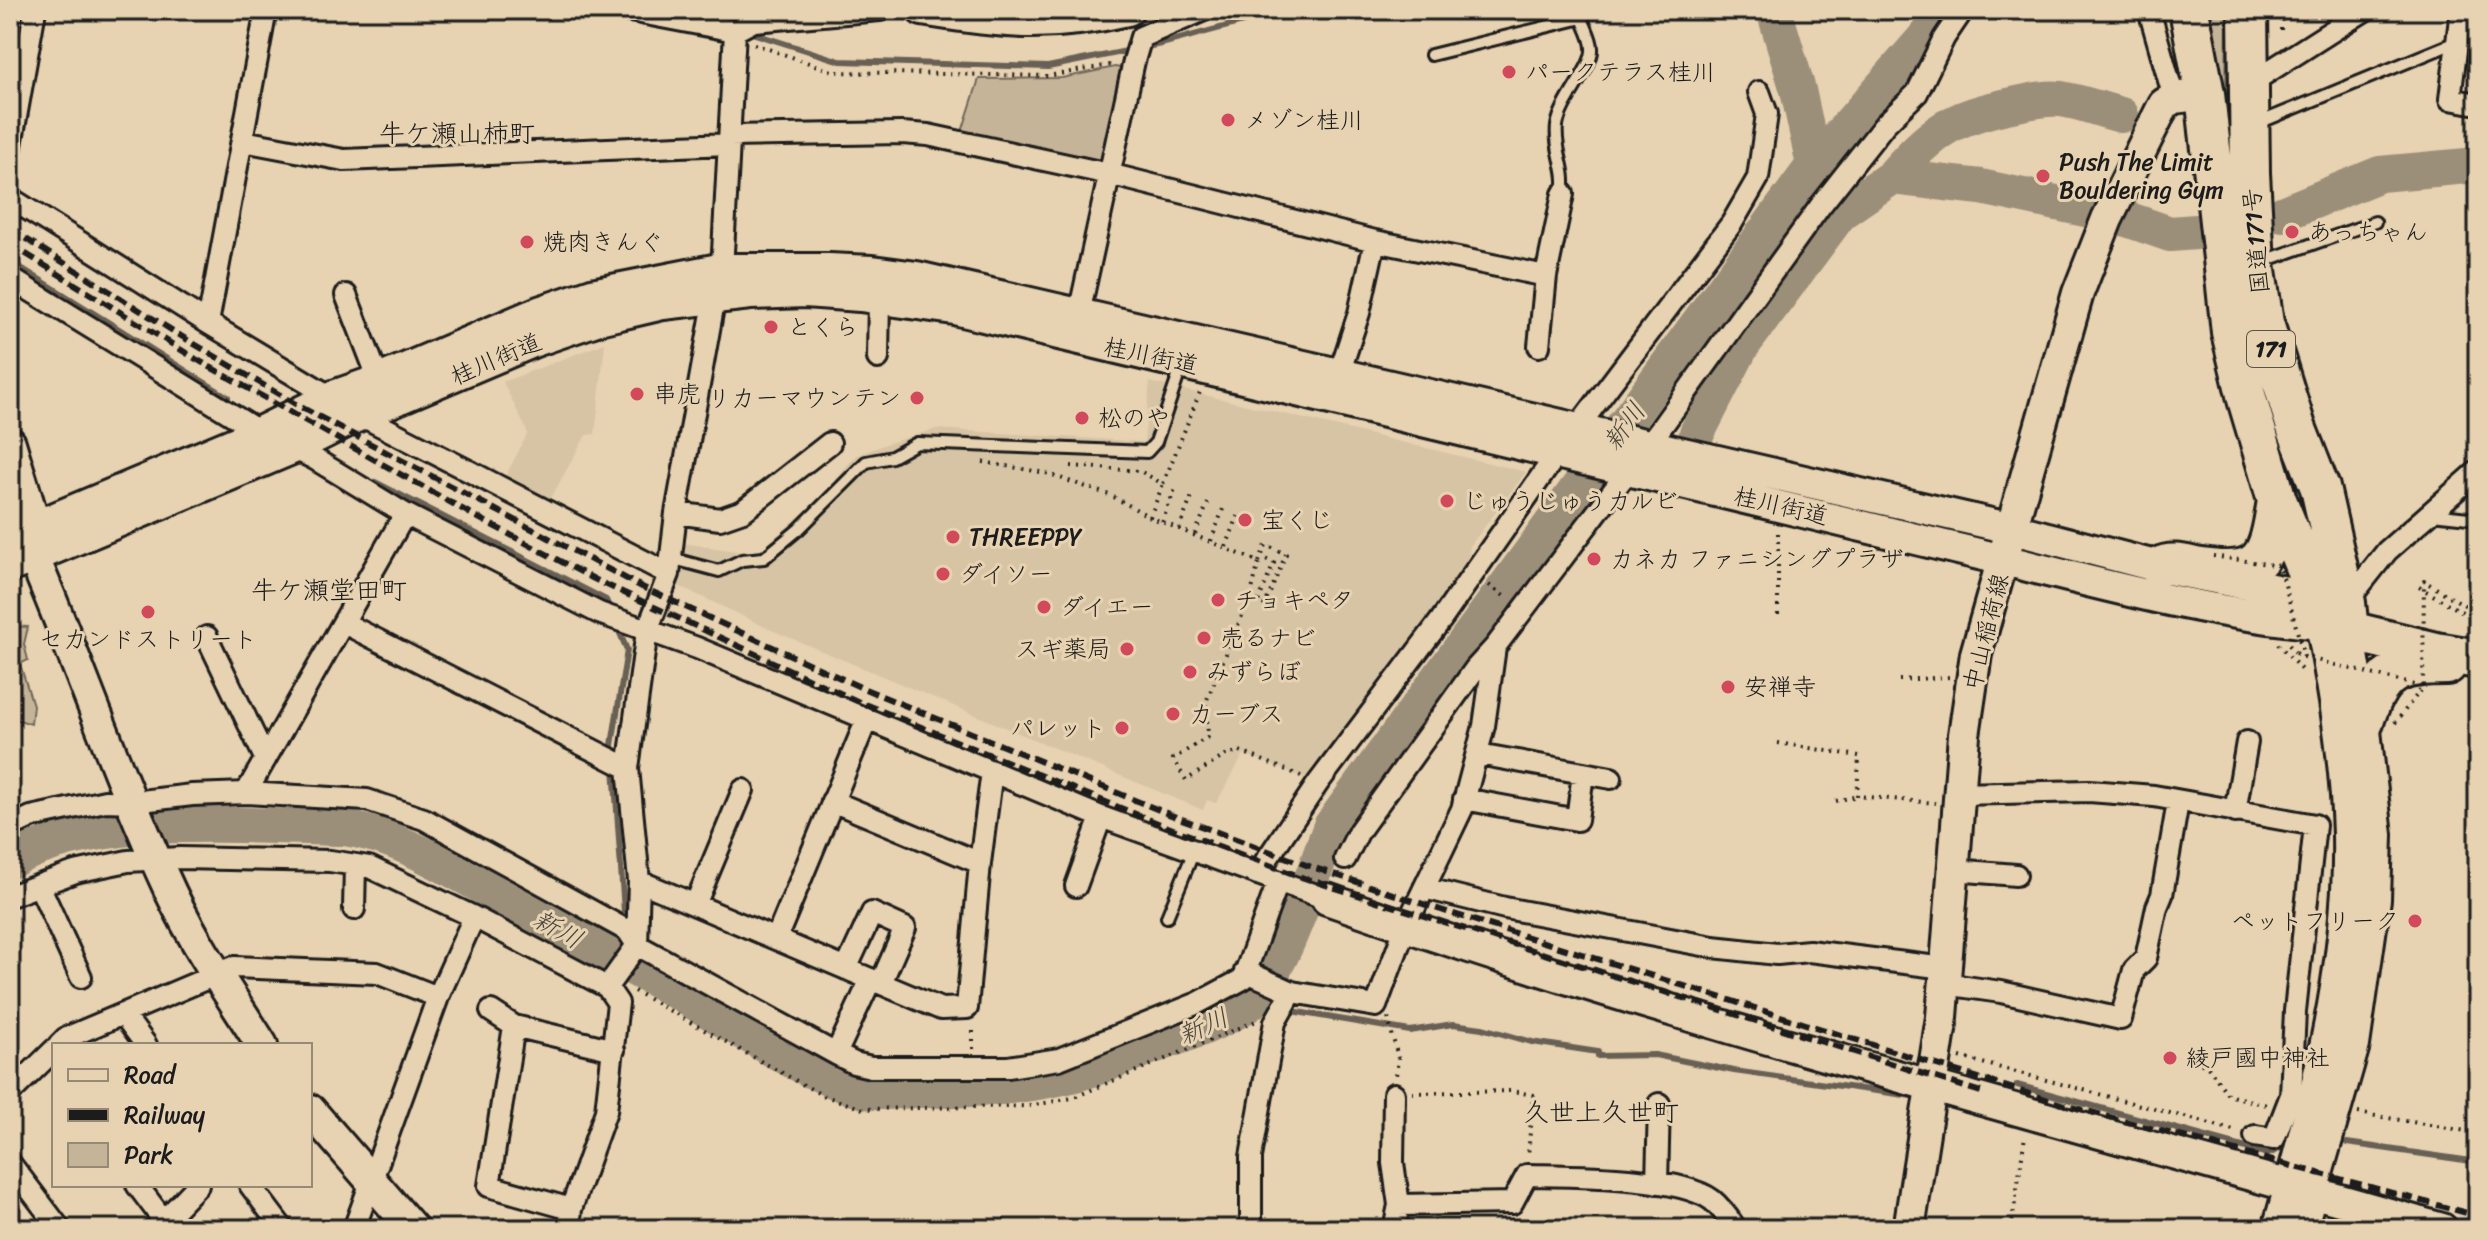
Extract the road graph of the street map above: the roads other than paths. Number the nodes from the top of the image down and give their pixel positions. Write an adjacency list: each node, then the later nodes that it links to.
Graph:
1 (35, 10): 24 (street)
2 (266, 10): 23 (street)
3 (625, 10): 14 (street)
4 (880, 10): 14 (street)
5 (922, 10): 13 (street)
6 (1204, 10): 13 (street)
7 (1963, 10): 50 (street)
8 (2149, 10): 19 (street)
9 (2189, 10): 19 (highway, 国道171号 / 171)
10 (2248, 10): 17 (highway, 国道171号 / 171)
11 (2365, 10): 17 (street)
12 (2461, 10): 15 (street)
13 (1134, 23): 25 (street)
14 (740, 31): 22 (street)
15 (2457, 41): 20 (street); 21 (lane)
16 (1431, 55): 26 (lane)
17 (2249, 84): 21 (highway, 国道171号 / 171)
18 (1759, 92): 46 (street)
19 (2190, 96): 52 (highway, 国道171号 / 171); 57 (street, 中山稲荷線)
20 (2478, 104)
21 (2251, 126): 30 (highway, 国道171号 / 171)
22 (728, 140): 23 (street); 25 (street); 33 (street)
23 (243, 141): 36 (street)
24 (10, 151)
25 (1109, 174): 29 (street); 37 (street)
26 (1563, 194): 31 (street)
27 (10, 198): 36 (street)
28 (2375, 222): 30 (lane)
29 (1375, 241): 31 (street); 41 (street)
30 (2255, 264): 63 (highway, 国道171号 / 171)
31 (1546, 276): 38 (street)
32 (10, 278): 45 (street)
33 (718, 283): 35 (street, 桂川街道); 37 (street, 桂川街道); 42 (street, 桂川街道); 44 (street, 桂川街道); 53 (street)
34 (346, 295): 42 (street)
35 (879, 298): 37 (street, 桂川街道); 39 (street)
36 (208, 323): 43 (street)
37 (1076, 327): 40 (street, 桂川街道); 41 (street, 桂川街道)
38 (1539, 346)
39 (878, 358)
40 (1183, 363): 46 (street, 桂川街道); 61 (lane)
41 (1339, 374): 46 (street, 桂川街道)
42 (379, 380): 43 (street, 桂川街道)
43 (331, 397): 45 (street, 桂川街道)
44 (360, 415): 49 (street, 桂川街道); 61 (street)
45 (260, 432): 49 (street); 58 (street, 桂川街道)
46 (1573, 442): 50 (street, 桂川街道); 97 (street)
47 (10, 443): 58 (street)
48 (830, 443): 53 (street)
49 (294, 448): 55 (street); 60 (street, 桂川街道)
50 (1632, 456): 57 (street, 桂川街道); 59 (street, 桂川街道); 67 (street)
51 (2478, 471): 54 (street)
52 (2277, 500): 62 (highway); 63 (highway, 国道171号 / 171)
53 (676, 513): 61 (street)
54 (2430, 513): 56 (lane); 63 (street)
55 (405, 514): 64 (street); 65 (street)
56 (2478, 519)
57 (2013, 529): 59 (street, 中山稲荷線); 62 (street, 桂川街道)
58 (22, 531): 60 (street)
59 (2004, 560): 63 (street, 桂川街道); 82 (street, 中山稲荷線)
60 (22, 562): 85 (street)
61 (670, 566): 65 (street)
62 (2159, 567): 63 (street, 桂川街道)
63 (2333, 614): 68 (highway); 69 (highway); 71 (street); 87 (street)
64 (344, 623): 74 (street); 75 (street)
65 (647, 631): 70 (street); 75 (street)
66 (207, 637): 74 (street)
67 (1495, 647): 73 (street); 93 (street)
68 (2478, 650)
69 (2478, 662): 71 (highway)
70 (867, 719): 76 (street); 83 (street)
71 (2364, 722): 134 (street)
72 (2247, 742): 86 (street)
73 (1478, 754): 77 (street); 81 (street)
74 (265, 758): 80 (street)
75 (618, 762): 99 (street)
76 (992, 771): 88 (street); 94 (street)
77 (1583, 773): 78 (street); 81 (street)
78 (1611, 778)
79 (743, 790): 106 (street)
80 (246, 793): 85 (street); 112 (street)
81 (1464, 799): 103 (street)
82 (1959, 799): 84 (street); 96 (street, 中山稲荷線)
83 (832, 801): 94 (street); 111 (street)
84 (2178, 802): 86 (street); 116 (street)
85 (136, 808): 90 (street); 91 (street)
86 (2235, 812): 89 (street)
87 (2346, 812): 89 (street); 134 (street)
88 (1101, 817): 92 (street); 102 (street)
89 (2315, 825): 134 (street)
90 (10, 827)
91 (154, 851): 95 (street); 101 (street); 115 (street)
92 (1194, 851): 97 (street); 109 (lane)
93 (1345, 859)
94 (980, 863): 118 (street)
95 (355, 865): 107 (street); 108 (street)
96 (1954, 870): 98 (street); 116 (street, 中山稲荷線)
97 (1257, 874): 100 (street)
98 (2016, 875)
99 (639, 881): 106 (street); 112 (street)
100 (1278, 882): 105 (street); 114 (street)
101 (39, 885): 104 (street); 117 (street)
102 (1076, 886)
103 (1424, 888): 110 (street); 116 (street)
104 (10, 896)
105 (1327, 899): 110 (street)
106 (695, 905): 111 (street)
107 (354, 909)
108 (474, 917): 119 (street); 121 (street)
109 (1167, 917)
110 (1406, 926): 120 (street); 131 (street)
111 (776, 939): 113 (street)
112 (632, 943): 119 (street); 129 (street)
113 (846, 969): 118 (street); 118 (street)
114 (1248, 973): 120 (street); 129 (street)
115 (216, 974): 121 (street); 123 (street); 127 (street)
116 (1945, 976): 131 (street, 中山稲荷線)
117 (81, 977)
118 (876, 981): 129 (street)
119 (610, 982): 128 (street)
120 (1290, 991): 152 (street)
121 (438, 997): 139 (street)
122 (491, 1011): 124 (street)
123 (123, 1014): 125 (street); 126 (street)
124 (514, 1026): 128 (street); 146 (street)
125 (61, 1043)
126 (145, 1043)
127 (261, 1043)
128 (614, 1050): 146 (street)
129 (836, 1054)
130 (50, 1063): 132 (street)
131 (1933, 1085): 144 (street); 155 (street, 中山稲荷線)
132 (10, 1093)
133 (1394, 1094): 145 (street)
134 (2314, 1095): 137 (street); 144 (street)
135 (1659, 1104): 140 (street)
136 (312, 1112): 139 (street)
137 (2255, 1136)
138 (10, 1163): 148 (street)
139 (371, 1182): 150 (street); 151 (street)
140 (1657, 1183): 145 (street); 154 (street)
141 (138, 1187): 147 (street)
142 (196, 1187): 147 (street)
143 (252, 1187): 149 (street)
144 (2301, 1188): 156 (street); 157 (street); 158 (street)
145 (1399, 1205): 153 (street)
146 (570, 1219)
147 (164, 1226)
148 (60, 1229)
149 (283, 1229)
150 (354, 1229)
151 (413, 1229)
152 (1251, 1229)
153 (1394, 1229)
154 (1736, 1229)
155 (1909, 1229)
156 (2278, 1229)
157 (2301, 1229)
158 (2442, 1229)

